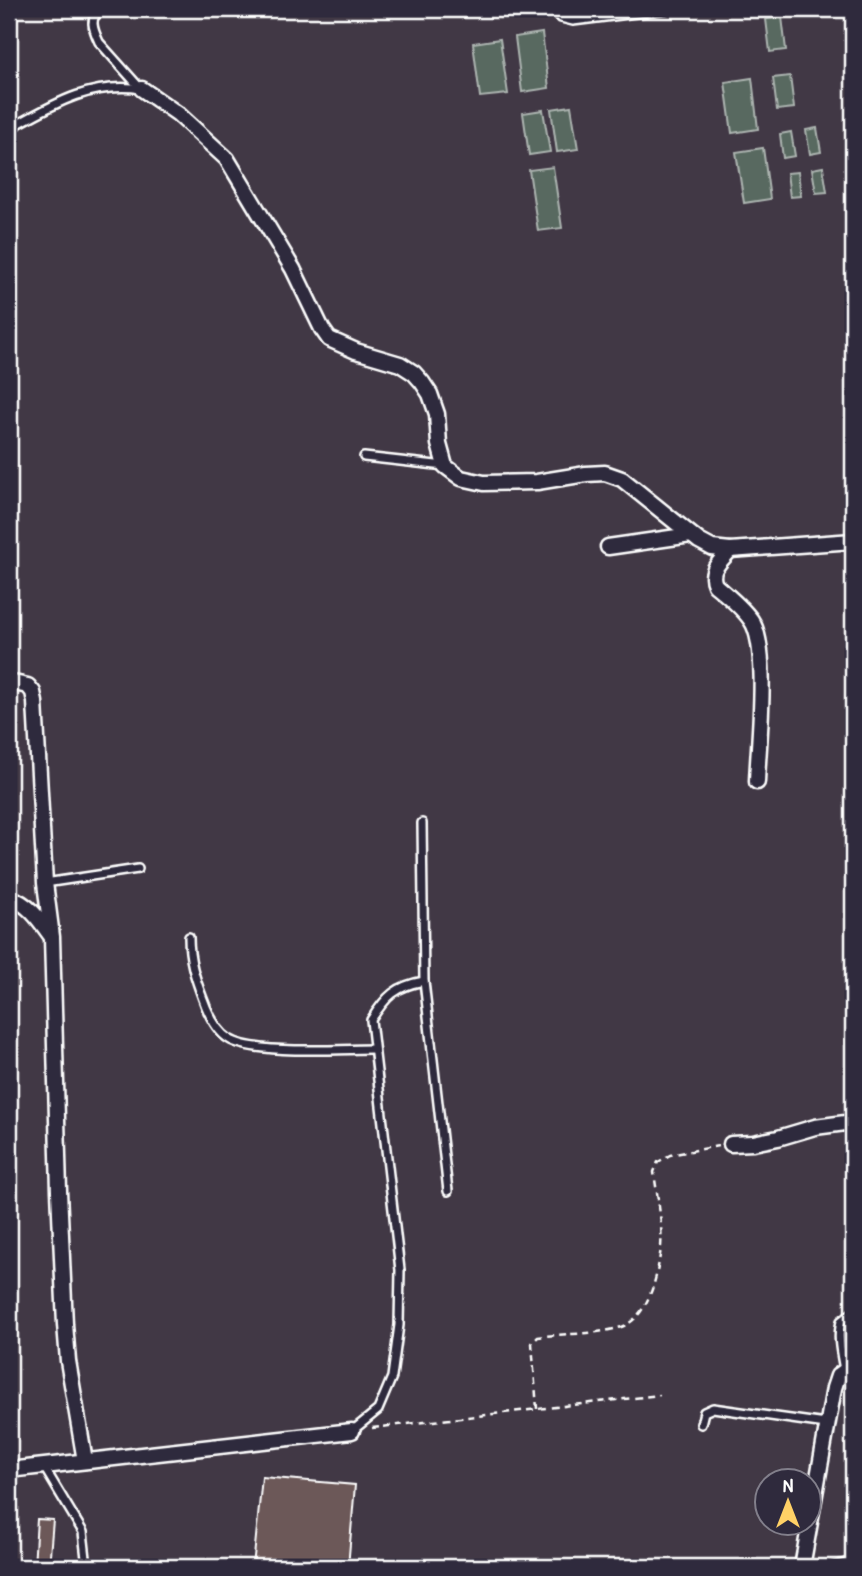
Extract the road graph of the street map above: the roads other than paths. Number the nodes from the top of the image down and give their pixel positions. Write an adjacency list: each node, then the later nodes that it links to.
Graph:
1 (102, 9): 4 (lane)
2 (553, 9): 3 (lane)
3 (669, 9)
4 (142, 89): 5 (lane); 7 (street)
5 (9, 129)
6 (364, 457): 7 (lane)
7 (444, 466): 8 (street)
8 (691, 535): 10 (street); 11 (street)
9 (853, 541): 11 (street)
10 (608, 547)
11 (730, 550): 13 (street)
12 (9, 682): 16 (street)
13 (757, 782)
14 (422, 823): 20 (lane)
15 (138, 869): 16 (lane)
16 (45, 883): 18 (street)
17 (9, 897): 18 (street)
18 (52, 937): 30 (street)
19 (189, 937): 21 (lane)
20 (424, 981): 21 (lane); 24 (lane)
21 (373, 1049): 29 (lane)
22 (853, 1122): 23 (street)
23 (732, 1144)
24 (448, 1191)
25 (853, 1312): 26 (lane)
26 (849, 1368): 28 (street)
27 (701, 1424): 28 (lane)
28 (826, 1424): 35 (street)
29 (352, 1431): 30 (street)
30 (85, 1461): 31 (street)
31 (43, 1466): 32 (street); 34 (lane)
32 (9, 1470)
33 (853, 1562): 36 (lane)
34 (87, 1567)
35 (802, 1567)
36 (831, 1567)

